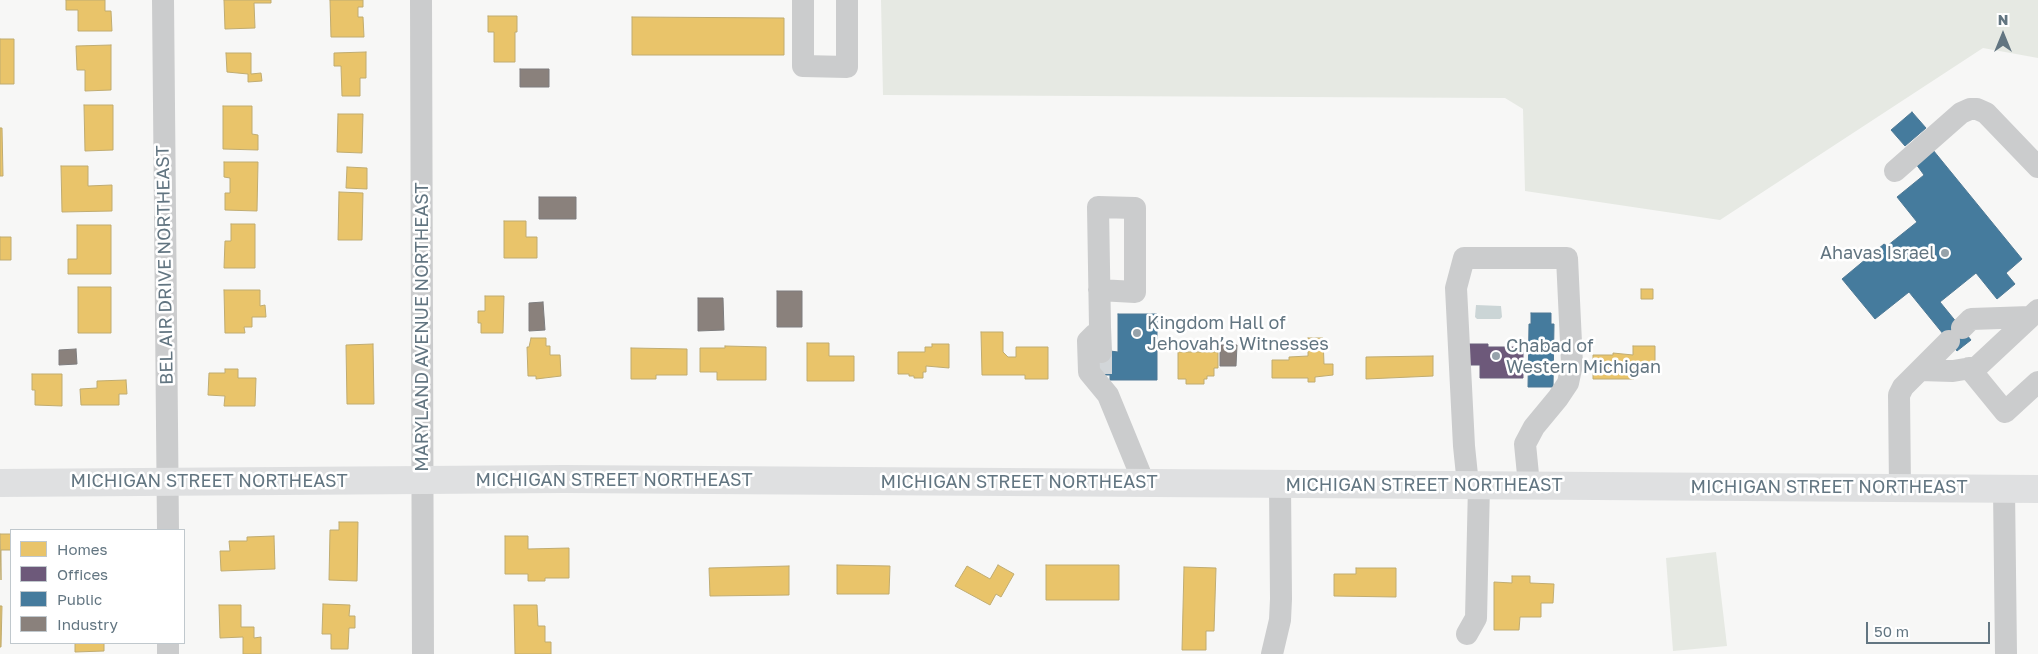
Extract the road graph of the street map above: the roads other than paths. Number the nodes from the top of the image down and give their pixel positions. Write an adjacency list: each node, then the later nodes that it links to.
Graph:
1 (163, 0): 15 (street, BEL AIR DRIVE NORTHEAST)
2 (421, 0): 14 (street, MARYLAND AVENUE NORTHEAST)
3 (803, 0): 4 (street)
4 (847, 0)
5 (2038, 167): 6 (street)
6 (1895, 171)
7 (1099, 290): 9 (street)
8 (2034, 314): 11 (street); 12 (street)
9 (1100, 327): 10 (street); 17 (street)
10 (1100, 352)
11 (1969, 368): 12 (street); 13 (street)
12 (1920, 370): 21 (street)
13 (2038, 382)
14 (422, 479): 15 (main road, MICHIGAN STREET NORTHEAST); 17 (main road, MICHIGAN STREET NORTHEAST); 26 (street, MARYLAND AVENUE NORTHEAST)
15 (168, 481): 16 (main road, MICHIGAN STREET NORTHEAST); 24 (street, BEL AIR DRIVE NORTHEAST)
16 (0, 483)
17 (1144, 483): 18 (main road, MICHIGAN STREET NORTHEAST)
18 (1280, 484): 19 (main road, MICHIGAN STREET NORTHEAST); 27 (street)
19 (1474, 485): 20 (main road, MICHIGAN STREET NORTHEAST); 20 (street); 25 (street)
20 (1529, 485): 21 (main road, MICHIGAN STREET NORTHEAST)
21 (1900, 488): 22 (main road, MICHIGAN STREET NORTHEAST)
22 (2004, 489): 23 (main road, MICHIGAN STREET NORTHEAST); 28 (street)
23 (2038, 489)
24 (168, 529)
25 (1467, 634)
26 (423, 654)
27 (1272, 654)
28 (2006, 654)

